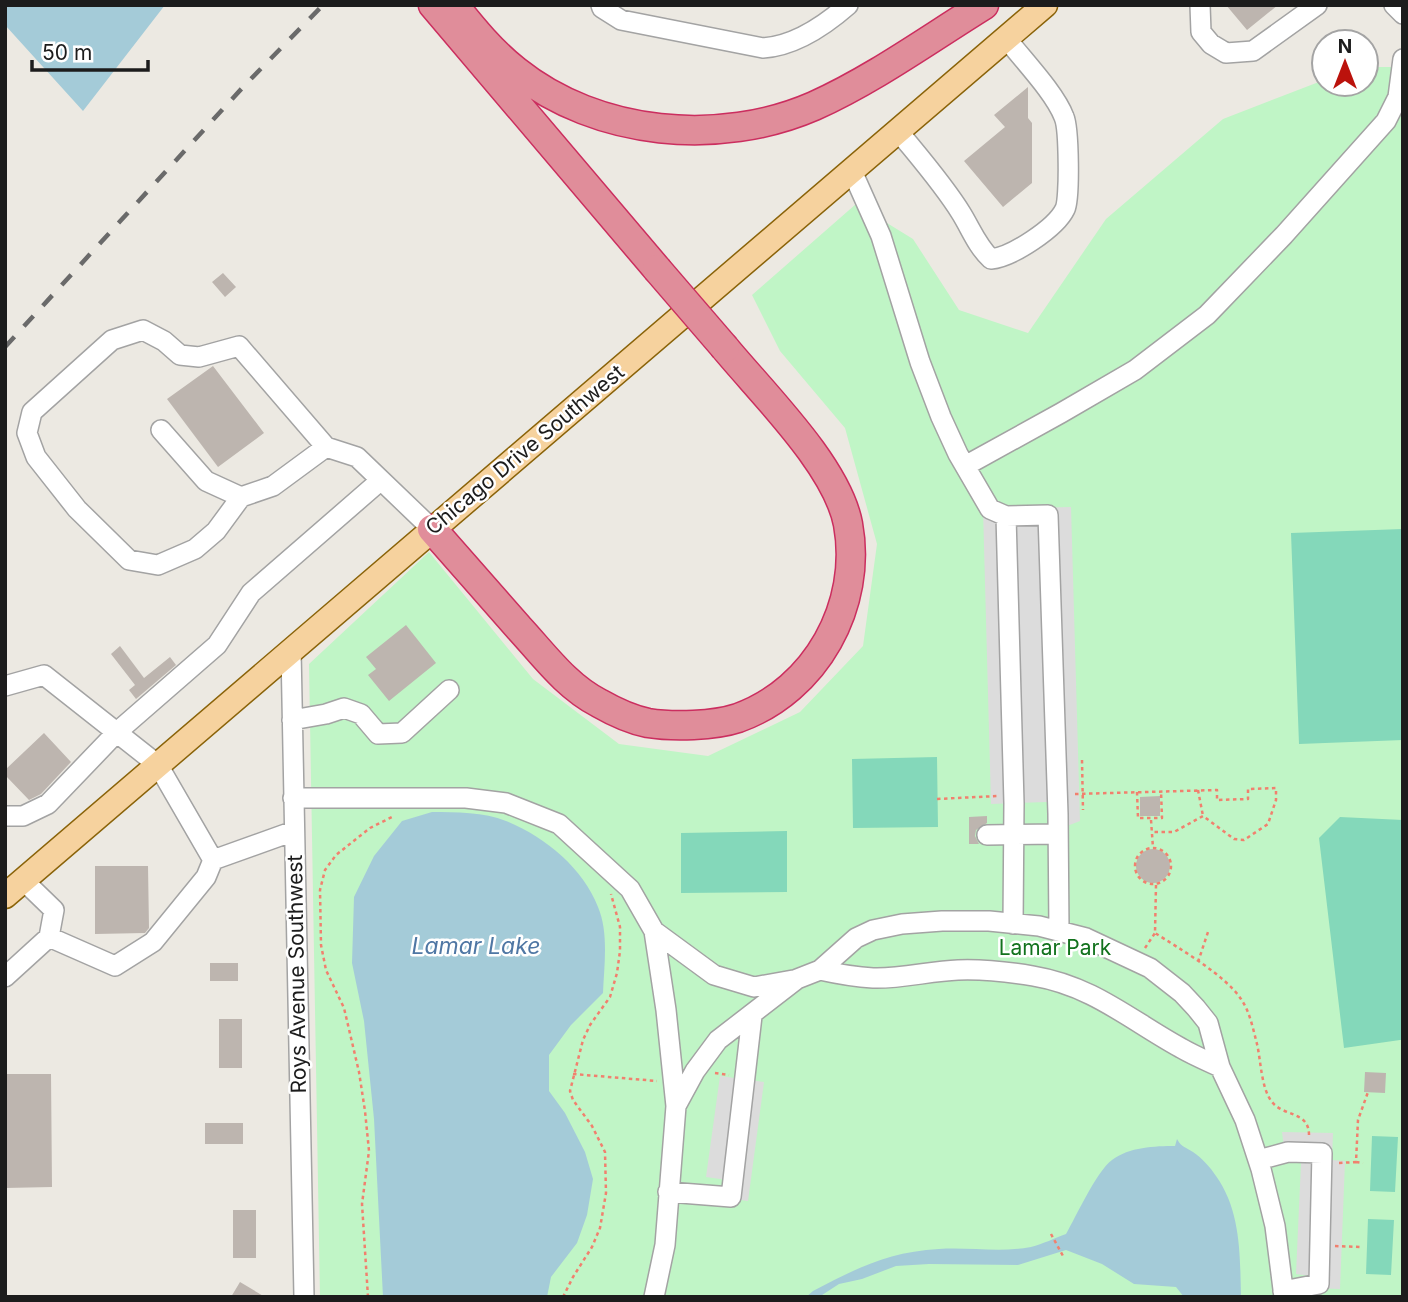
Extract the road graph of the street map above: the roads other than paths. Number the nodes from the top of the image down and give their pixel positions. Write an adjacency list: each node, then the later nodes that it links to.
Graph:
1 (433, 5): 21 (highway, bridge)
2 (454, 5): 5 (highway)
3 (601, 5): 4 (street)
4 (848, 5)
5 (984, 5)
6 (1045, 5): 11 (main road, Chicago Drive Southwest)
7 (1200, 5): 8 (street)
8 (1317, 5)
9 (1394, 5): 10 (street)
10 (1403, 14)
11 (1006, 38): 13 (main road, Chicago Drive Southwest); 13 (street)
12 (1403, 59): 17 (street)
13 (898, 131): 14 (main road, Chicago Drive Southwest)
14 (852, 171): 17 (street); 21 (main road, Chicago Drive Southwest)
15 (161, 430): 19 (street)
16 (326, 447): 18 (street); 19 (street); 19 (street)
17 (965, 466): 20 (street)
18 (382, 480): 21 (street); 26 (street)
19 (241, 498)
20 (1006, 516): 31 (street); 33 (street)
21 (432, 529): 22 (main road, Chicago Drive Southwest)
22 (291, 650): 25 (street, Roys Avenue Southwest); 27 (main road, Chicago Drive Southwest)
23 (5, 686): 26 (street)
24 (449, 690): 25 (street)
25 (292, 720): 28 (street, Roys Avenue Southwest)
26 (117, 733): 27 (street); 29 (street)
27 (158, 765): 34 (street); 35 (main road, Chicago Drive Southwest)
28 (293, 798): 30 (street, Roys Avenue Southwest); 37 (street)
29 (5, 816)
30 (294, 831): 34 (street); 49 (street, Roys Avenue Southwest)
31 (1058, 834): 33 (street); 38 (street)
32 (987, 835): 33 (street)
33 (1014, 836): 36 (street)
34 (213, 860): 39 (street)
35 (14, 888): 39 (street)
36 (1021, 924): 38 (street); 40 (street)
37 (654, 931): 42 (street); 45 (street)
38 (1059, 931): 44 (street)
39 (49, 937): 41 (street)
40 (820, 970): 42 (street); 44 (street)
41 (5, 977)
42 (797, 979): 43 (street)
43 (752, 1016): 45 (street); 47 (street)
44 (1220, 1067): 46 (street)
45 (676, 1106): 47 (street)
46 (1258, 1160): 48 (street); 48 (street)
47 (668, 1192): 50 (street)
48 (1283, 1294)
49 (304, 1297)
50 (653, 1297)

